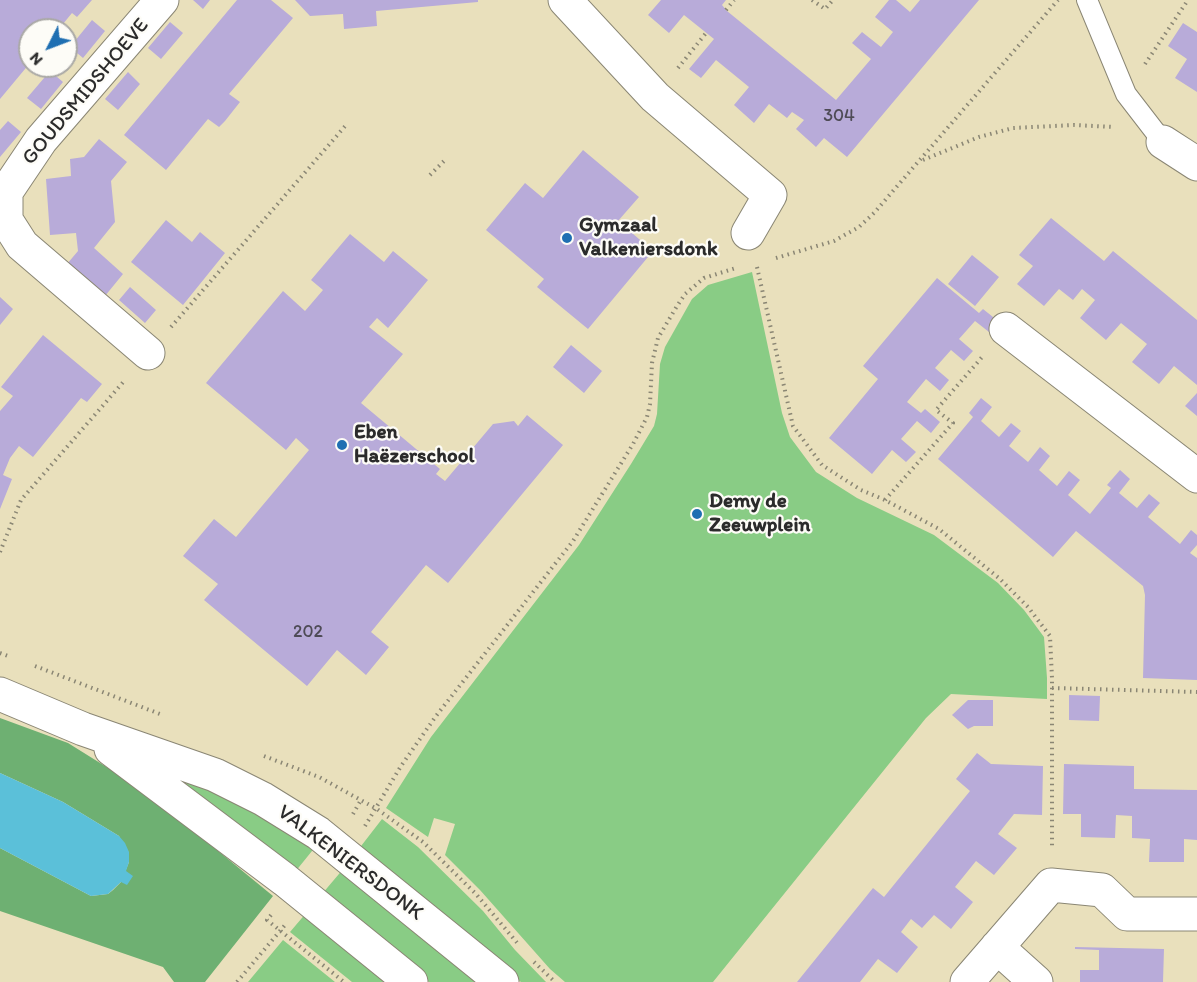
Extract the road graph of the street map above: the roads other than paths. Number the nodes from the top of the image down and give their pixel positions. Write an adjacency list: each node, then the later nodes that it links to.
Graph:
1 (162, 0): 6 (street, GOUDSMIDSHOEVE)
2 (565, 0): 7 (street)
3 (1086, 0): 4 (lane)
4 (1163, 142): 5 (street)
5 (1197, 164)
6 (3, 223): 9 (street, GOUDSMIDSHOEVE)
7 (752, 248)
8 (1006, 329): 10 (street)
9 (148, 353)
10 (1197, 477)
11 (0, 694): 12 (street, VALKENIERSDONK)
12 (83, 729): 15 (street, VALKENIERSDONK); 16 (street, VALKENIERSDONK)
13 (1197, 914): 14 (street)
14 (998, 947): 17 (street); 18 (street)
15 (411, 982)
16 (502, 982)
17 (968, 982)
18 (1036, 982)

